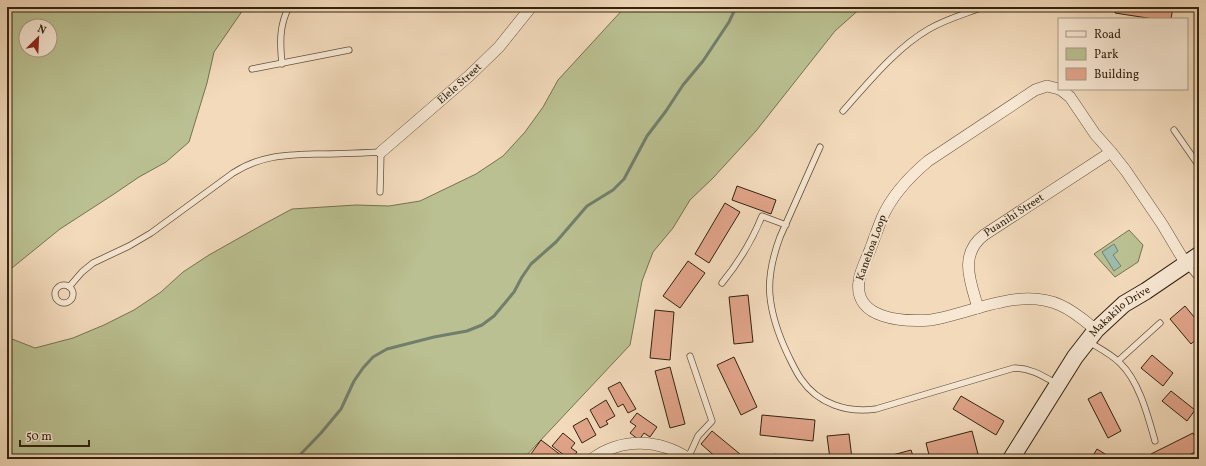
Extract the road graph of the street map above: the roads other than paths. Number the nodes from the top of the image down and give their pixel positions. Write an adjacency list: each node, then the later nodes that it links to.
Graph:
1 (289, 7): 5 (lane)
2 (531, 7): 12 (street, Elele Street)
3 (983, 7): 9 (lane)
4 (349, 50): 5 (lane)
5 (282, 64): 6 (lane)
6 (252, 70)
7 (1058, 88): 21 (street, Kanehoa Loop)
8 (1062, 90): 13 (street, Kanehoa Loop)
9 (843, 111)
10 (1174, 130): 14 (lane)
11 (820, 147): 16 (lane)
12 (381, 152): 15 (lane); 20 (lane)
13 (1111, 152): 17 (street, Kanehoa Loop); 21 (street, Puanihi Street)
14 (1199, 166)
15 (380, 192)
16 (786, 225): 19 (lane); 26 (lane)
17 (1192, 260): 18 (lane); 23 (main road, Makakilo Drive)
18 (1199, 279)
19 (722, 282)
20 (69, 287)
21 (978, 308): 23 (street, Kanehoa Loop)
22 (1160, 323): 25 (lane)
23 (1092, 336): 25 (lane); 26 (main road, Makakilo Drive)
24 (690, 356): 28 (lane)
25 (1118, 361): 27 (lane)
26 (1057, 384): 30 (main road, Makakilo Drive); 31 (main road, Makakilo Drive)
27 (1155, 441)
28 (688, 458): 29 (street)
29 (592, 459)
30 (1011, 459)
31 (1024, 459)

